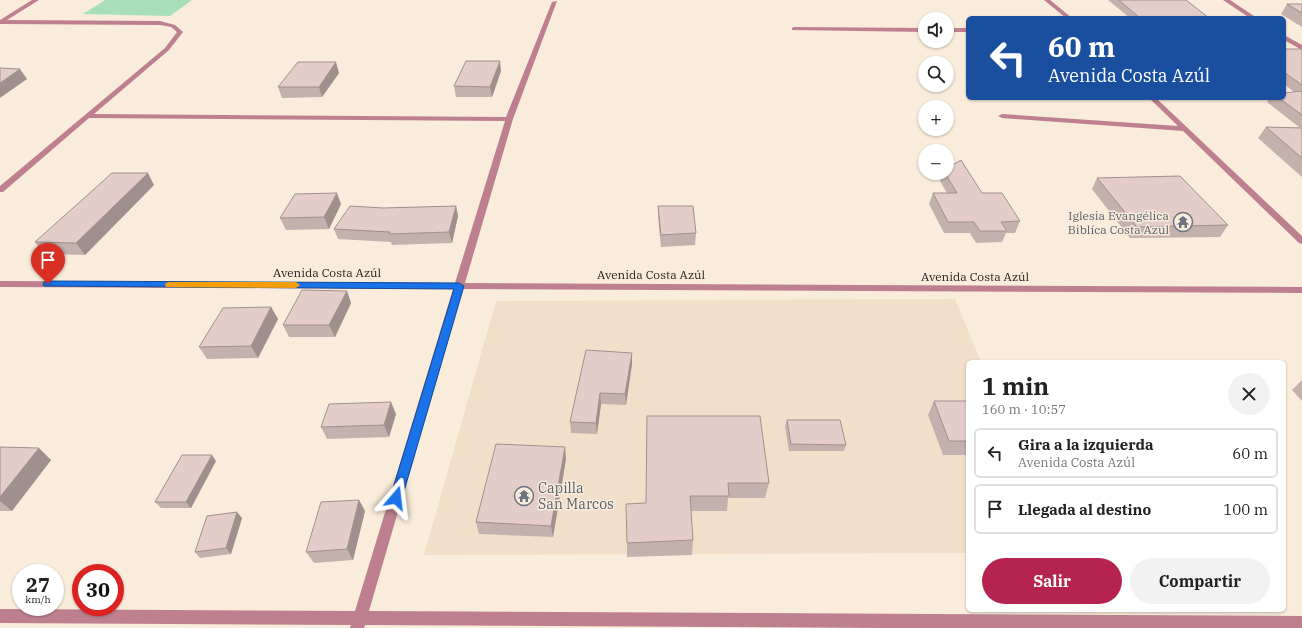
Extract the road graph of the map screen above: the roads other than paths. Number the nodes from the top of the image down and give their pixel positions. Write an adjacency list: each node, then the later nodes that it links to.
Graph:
1 (36, 0): 7 (street)
2 (1047, 0): 5 (street)
3 (1226, 0): 6 (street)
4 (555, 2): 17 (street)
5 (1067, 16)
6 (1251, 16)
7 (0, 22): 15 (street)
8 (794, 29): 9 (street)
9 (918, 30)
10 (954, 30): 11 (street)
11 (966, 30)
12 (1286, 38): 13 (street)
13 (1302, 48)
14 (1154, 100): 18 (street)
15 (88, 116): 17 (street); 19 (street)
16 (1002, 116): 18 (street)
17 (509, 120): 22 (street)
18 (1183, 129): 20 (street)
19 (0, 190)
20 (1302, 241)
21 (0, 284): 22 (street, Avenida Costa Azúl)
22 (459, 286): 23 (street, Avenida Costa Azúl); 25 (street)
23 (1302, 290)
24 (0, 616): 25 (street)
25 (358, 623): 26 (street)
26 (1302, 623)

